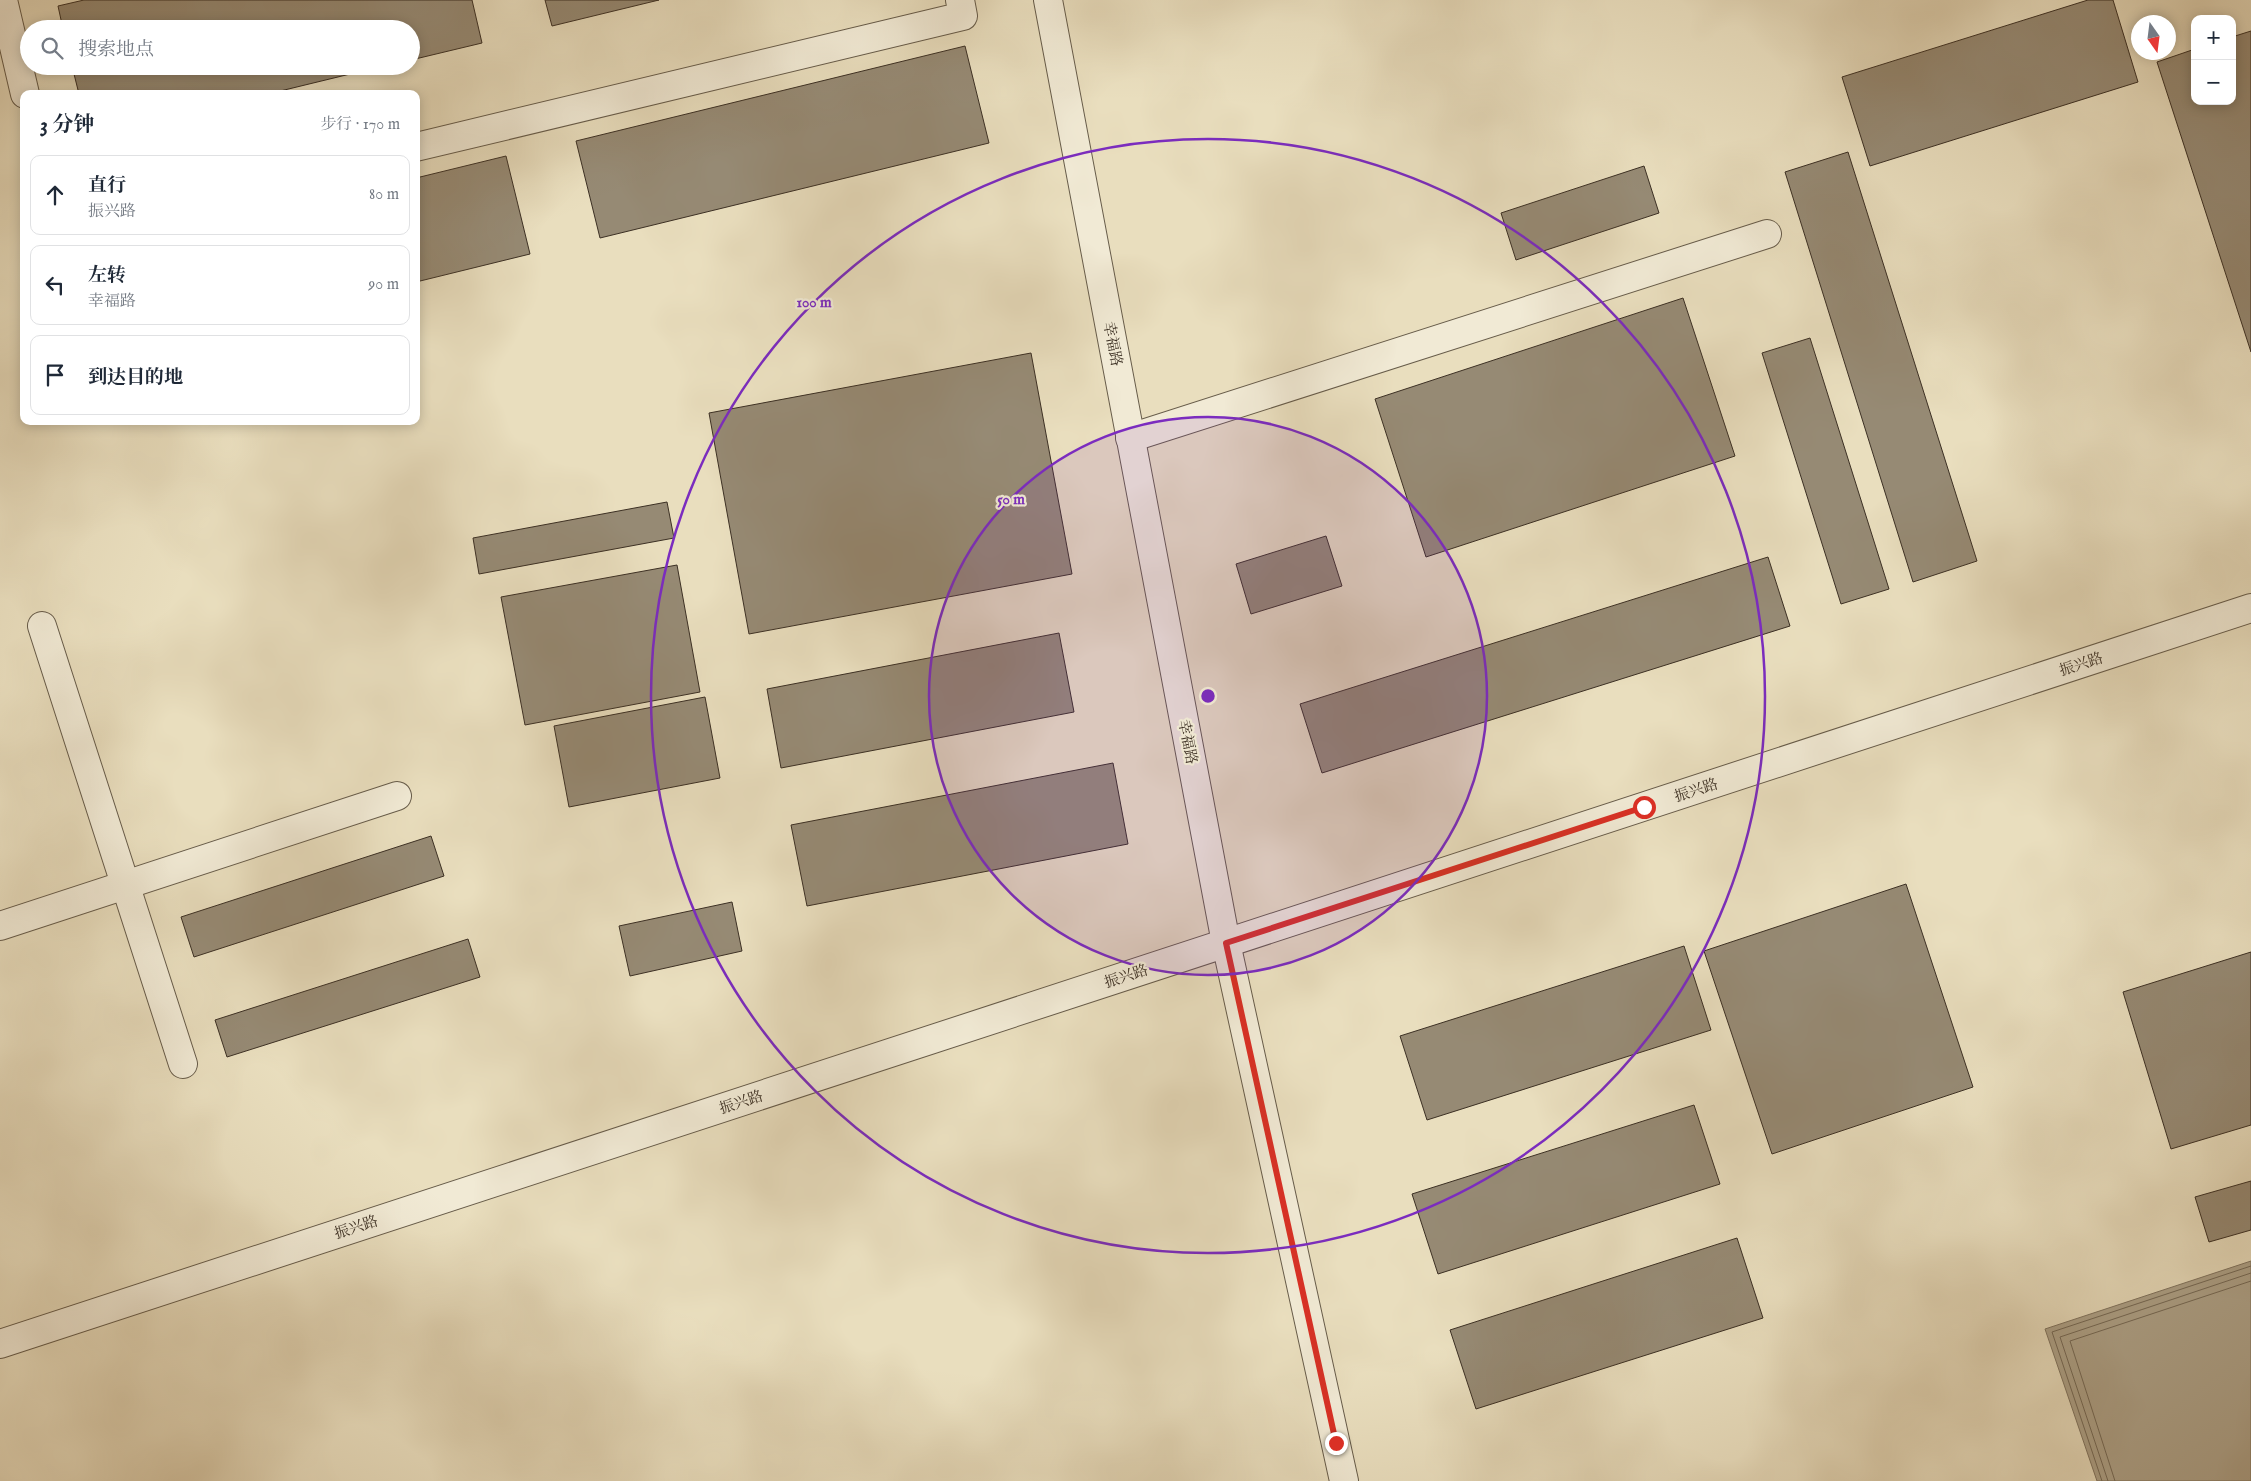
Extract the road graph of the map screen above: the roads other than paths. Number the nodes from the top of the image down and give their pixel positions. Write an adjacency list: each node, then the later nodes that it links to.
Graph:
1 (3, 0): 4 (street)
2 (960, 0): 7 (street)
3 (1048, 0): 9 (street, 幸福路)
4 (20, 73)
5 (21, 75): 6 (street)
6 (24, 90)
7 (420, 146)
8 (1767, 234): 9 (street)
9 (1130, 438): 15 (street, 幸福路)
10 (2251, 608): 15 (street, 振兴路)
11 (42, 626): 13 (street)
12 (397, 796): 13 (street)
13 (126, 885): 14 (street); 16 (street)
14 (0, 926)
15 (1226, 943): 17 (street, 振兴路); 18 (street, 幸福路)
16 (183, 1064)
17 (0, 1344)
18 (1344, 1481)

